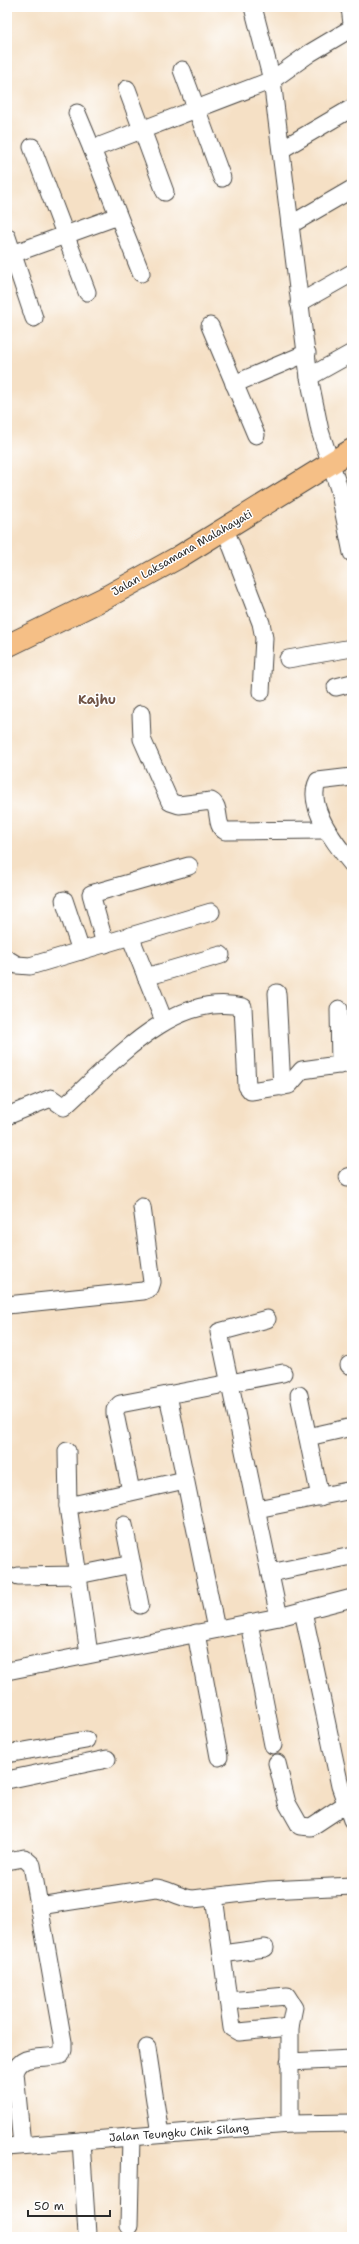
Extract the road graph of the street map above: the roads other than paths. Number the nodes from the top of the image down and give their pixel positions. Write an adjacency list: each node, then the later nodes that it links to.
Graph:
1 (254, 7): 6 (street)
2 (350, 7): 3 (street)
3 (352, 24)
4 (352, 28): 6 (street)
5 (182, 70): 9 (street)
6 (272, 80): 9 (street); 14 (street)
7 (127, 89): 11 (street)
8 (352, 108): 14 (street)
9 (197, 109): 11 (street); 15 (street)
10 (77, 113): 13 (street)
11 (142, 130): 13 (street); 17 (street)
12 (32, 147): 20 (street)
13 (92, 149): 18 (street)
14 (282, 149): 19 (street)
15 (222, 178)
16 (352, 189): 19 (street)
17 (165, 192)
18 (118, 216): 20 (street); 23 (street)
19 (290, 225): 26 (street)
20 (66, 234): 22 (street); 25 (street)
21 (7, 237): 22 (street)
22 (10, 255): 27 (street)
23 (141, 272)
24 (352, 273): 26 (street)
25 (87, 292)
26 (299, 303): 29 (street)
27 (34, 318)
28 (210, 326): 32 (street)
29 (307, 353): 31 (street); 32 (street)
30 (352, 353): 31 (street)
31 (309, 377): 35 (street)
32 (234, 384): 33 (street)
33 (256, 435)
34 (352, 450): 35 (highway, Jalan Laksamana Malahayati)
35 (331, 463): 36 (highway, Jalan Laksamana Malahayati); 37 (street)
36 (224, 529): 38 (highway, Jalan Laksamana Malahayati); 41 (street)
37 (352, 553)
38 (7, 646)
39 (352, 648): 40 (street)
40 (288, 659)
41 (261, 692)
42 (141, 714): 44 (street)
43 (352, 777): 44 (street)
44 (325, 830): 45 (street)
45 (352, 864)
46 (189, 866): 50 (street)
47 (64, 900): 51 (street)
48 (211, 912): 49 (street)
49 (130, 936): 50 (street); 54 (street)
50 (105, 944): 51 (street)
51 (81, 951): 53 (street)
52 (221, 955): 54 (street)
53 (7, 959)
54 (146, 977): 57 (street)
55 (277, 992): 59 (street)
56 (339, 1009): 58 (street)
57 (164, 1021): 59 (street); 60 (street)
58 (346, 1064): 59 (street)
59 (282, 1087)
60 (7, 1116)
61 (142, 1207): 62 (street)
62 (7, 1305)
63 (267, 1319): 65 (street)
64 (283, 1373): 65 (street)
65 (230, 1383): 66 (street); 76 (street)
66 (168, 1395): 71 (street); 73 (street)
67 (300, 1395): 69 (street)
68 (352, 1427): 69 (street)
69 (308, 1437): 74 (street)
70 (68, 1451): 75 (street)
71 (185, 1480): 73 (street); 88 (street)
72 (352, 1490): 74 (street)
73 (131, 1491): 75 (street)
74 (320, 1497): 76 (street)
75 (68, 1506): 81 (street)
76 (257, 1509): 80 (street)
77 (124, 1524): 79 (street)
78 (352, 1556): 80 (street)
79 (132, 1564): 81 (street); 84 (street)
80 (270, 1573): 86 (street)
81 (78, 1575): 82 (street); 90 (street)
82 (18, 1576)
83 (352, 1598): 85 (street)
84 (140, 1604)
85 (303, 1611): 86 (street); 99 (street)
86 (279, 1617): 87 (street)
87 (249, 1623): 88 (street); 93 (street)
88 (216, 1629): 89 (street)
89 (196, 1633): 90 (street); 95 (street)
90 (89, 1654): 91 (street)
91 (7, 1671)
92 (86, 1740): 94 (street)
93 (273, 1745)
94 (7, 1754)
95 (219, 1756)
96 (107, 1759): 98 (street)
97 (277, 1763): 99 (street)
98 (7, 1780)
99 (349, 1812)
100 (7, 1861): 103 (street)
101 (352, 1886): 102 (street)
102 (214, 1896): 103 (street); 105 (street)
103 (39, 1906): 116 (street)
104 (265, 1948): 105 (street)
105 (222, 1954): 106 (street)
106 (228, 2001): 107 (street); 107 (street)
107 (290, 2027): 110 (street)
108 (147, 2048): 113 (street)
109 (352, 2059): 110 (street)
110 (289, 2062): 112 (street)
111 (352, 2123): 112 (street, Jalan Teungku Chik Silang)
112 (290, 2124): 113 (street, Jalan Teungku Chik Silang)
113 (160, 2134): 114 (street, Jalan Teungku Chik Silang)
114 (131, 2136): 115 (street, Jalan Teungku Chik Silang); 117 (street)
115 (81, 2141): 116 (street, Jalan Teungku Chik Silang); 118 (street)
116 (15, 2146)
117 (129, 2226)
118 (87, 2234)

